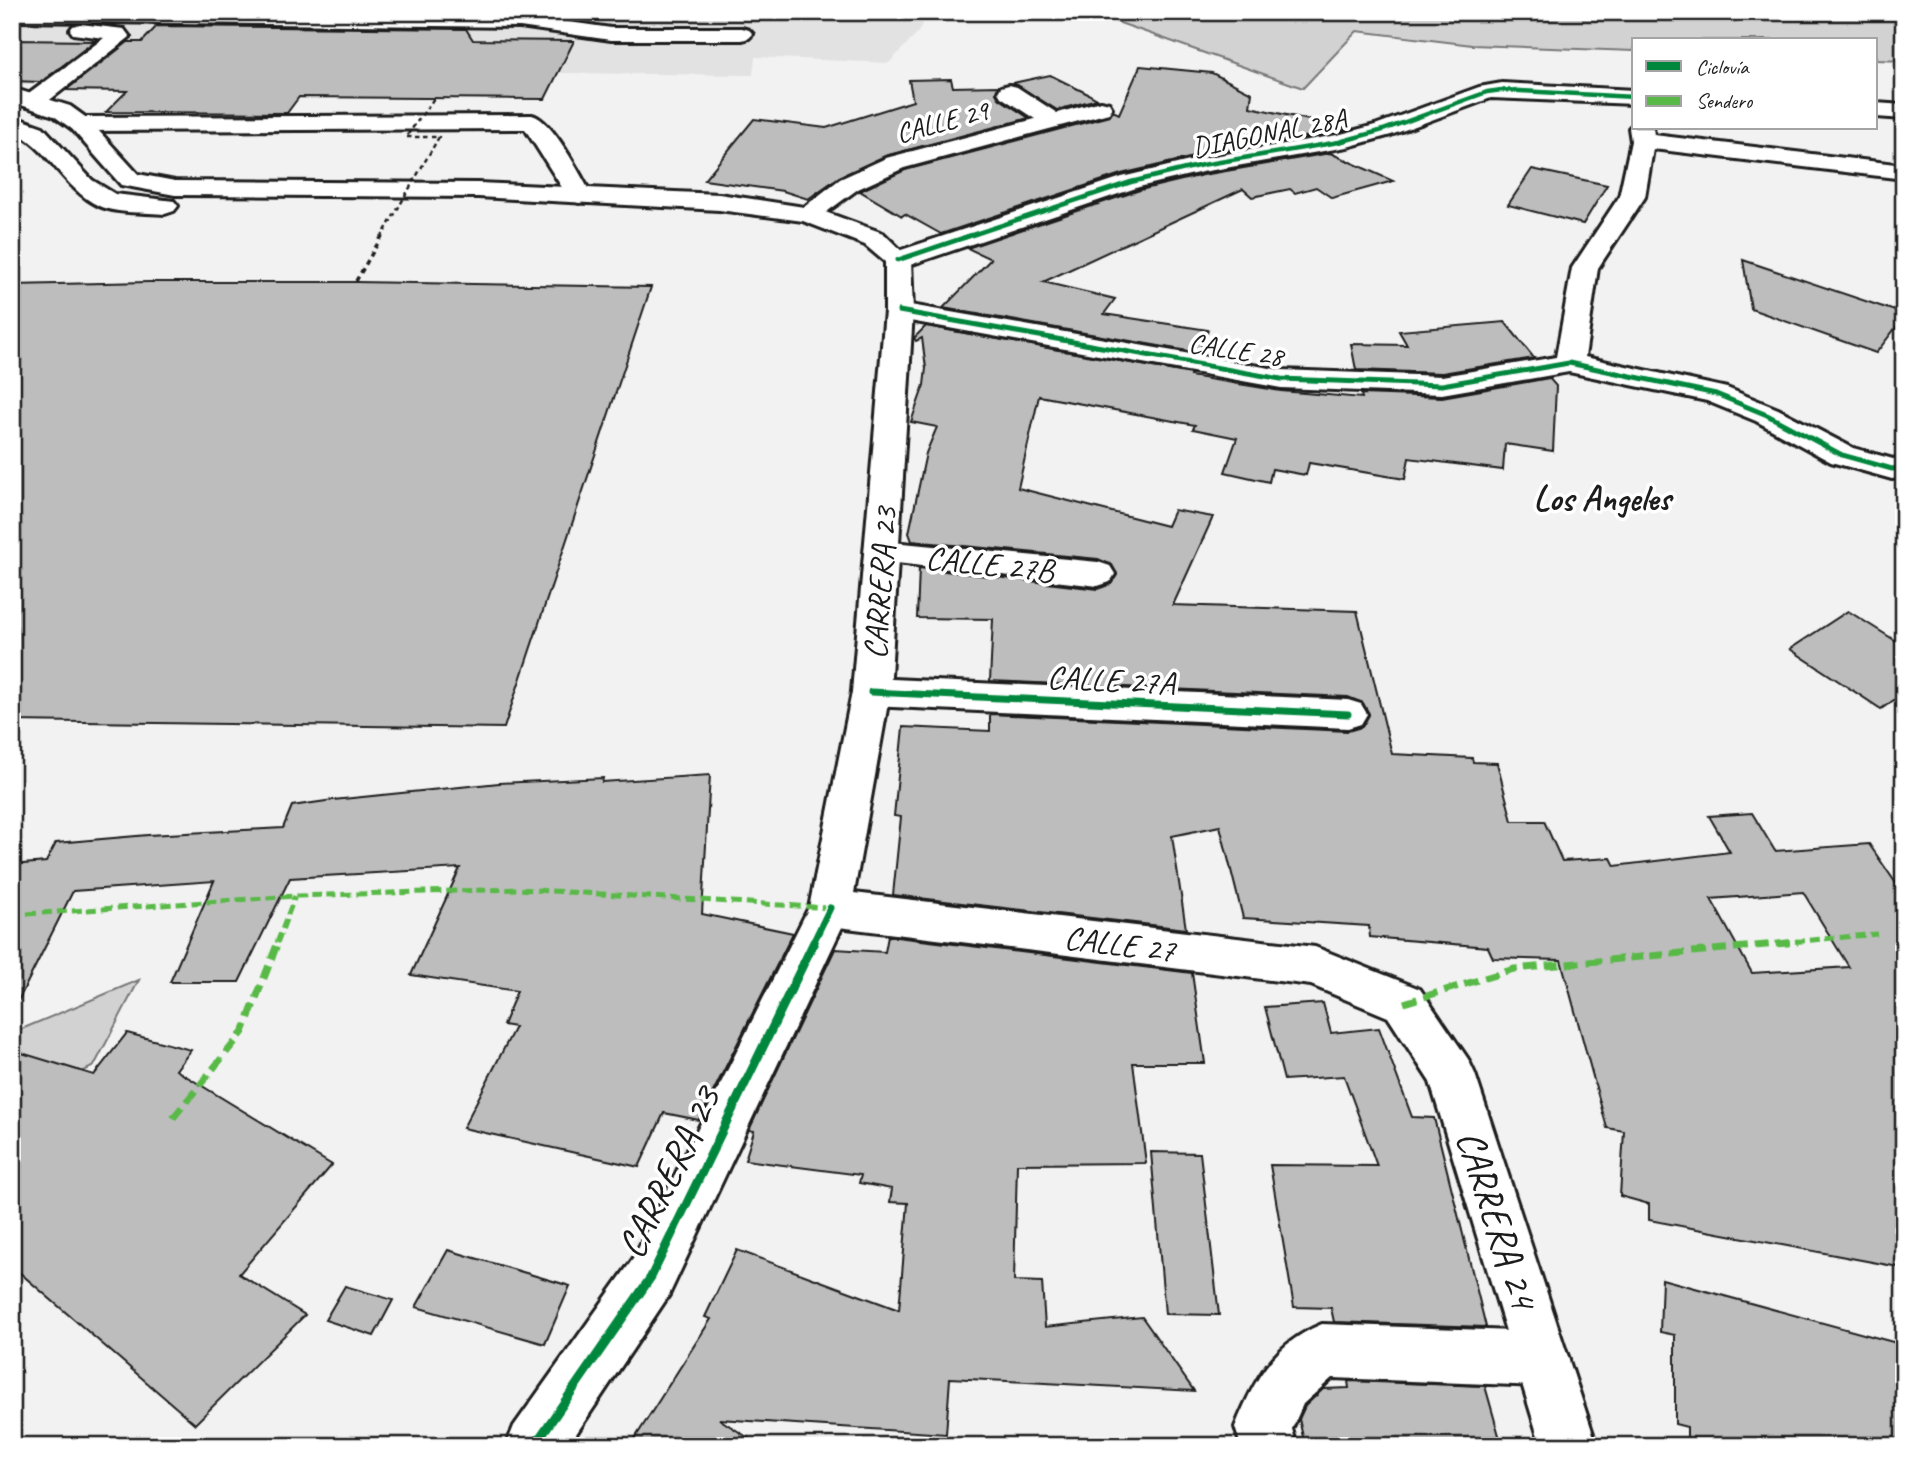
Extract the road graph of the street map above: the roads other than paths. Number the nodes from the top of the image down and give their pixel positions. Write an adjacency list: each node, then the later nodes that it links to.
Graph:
1 (19, 15): 2 (street); 5 (street)
2 (742, 34)
3 (1009, 92): 7 (street)
4 (1632, 97): 14 (street, DIAGONAL 28A)
5 (23, 98): 9 (street)
6 (1101, 108): 7 (street, CALLE 29)
7 (1054, 121): 13 (street, CALLE 29)
8 (12, 123): 12 (street)
9 (80, 124): 12 (street); 12 (street)
10 (1642, 134): 11 (street); 16 (street)
11 (1904, 172)
12 (566, 196): 13 (street)
13 (808, 214): 14 (street)
14 (886, 249): 15 (street, CARRERA 23)
15 (899, 311): 16 (street, CALLE 28); 18 (street, CARRERA 23)
16 (1569, 363): 17 (street)
17 (1904, 467)
18 (882, 552): 19 (street, CALLE 27B); 20 (street, CARRERA 23)
19 (1098, 574)
20 (871, 692): 21 (street, CALLE 27A); 22 (street, CARRERA 23)
21 (1348, 714)
22 (830, 908): 23 (street, CALLE 27); 25 (street, CARRERA 23)
23 (1404, 1003): 24 (street, CARRERA 24)
24 (1542, 1359): 26 (street); 27 (street, CARRERA 24)
25 (534, 1446)
26 (1269, 1446)
27 (1569, 1446)

